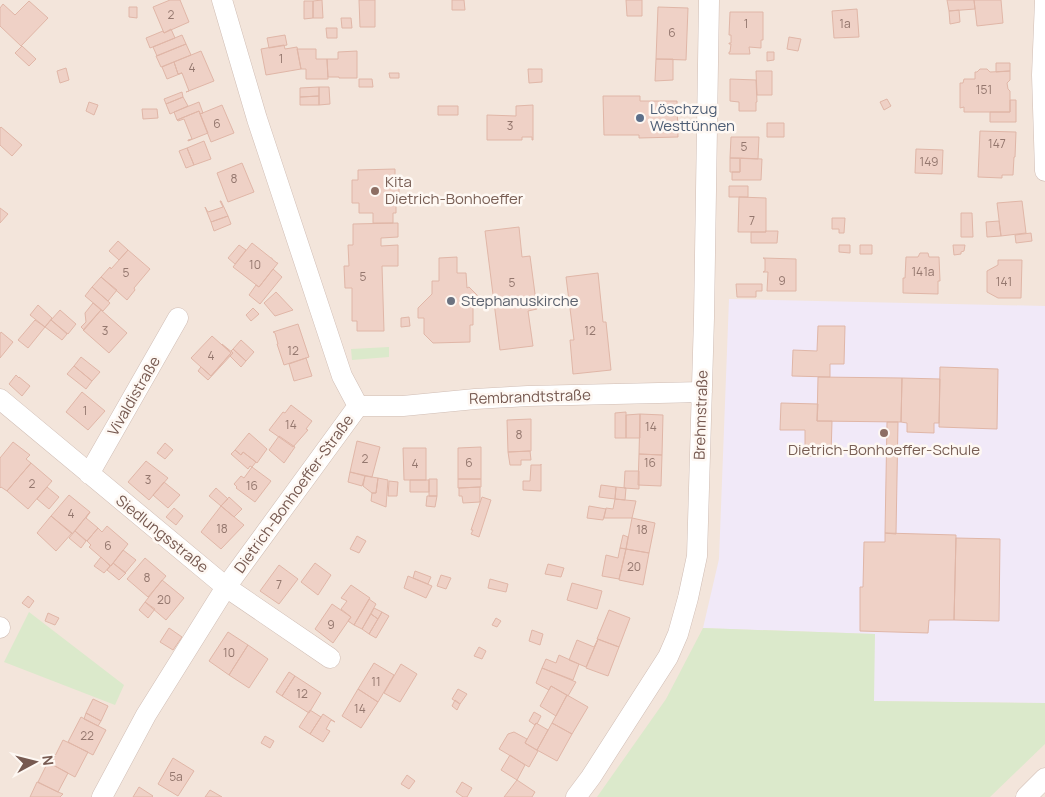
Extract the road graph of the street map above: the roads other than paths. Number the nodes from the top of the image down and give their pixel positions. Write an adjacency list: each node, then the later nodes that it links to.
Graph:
1 (222, 0): 8 (street, Dietrich-Bonhoeffer-Straße)
2 (709, 0): 6 (street, Brehmstraße)
3 (1045, 0): 4 (street)
4 (1045, 171)
5 (178, 318): 9 (street, Vivaldistraße)
6 (702, 392): 8 (street, Rembrandtstraße); 14 (street, Brehmstraße)
7 (0, 399): 9 (street, Siedlungsstraße)
8 (358, 406): 10 (street, Dietrich-Bonhoeffer-Straße)
9 (89, 474): 10 (street, Siedlungsstraße)
10 (226, 587): 11 (street, Siedlungsstraße); 13 (street, Dietrich-Bonhoeffer-Straße)
11 (330, 658)
12 (1045, 778): 15 (street)
13 (102, 797)
14 (576, 797)
15 (1026, 797)

